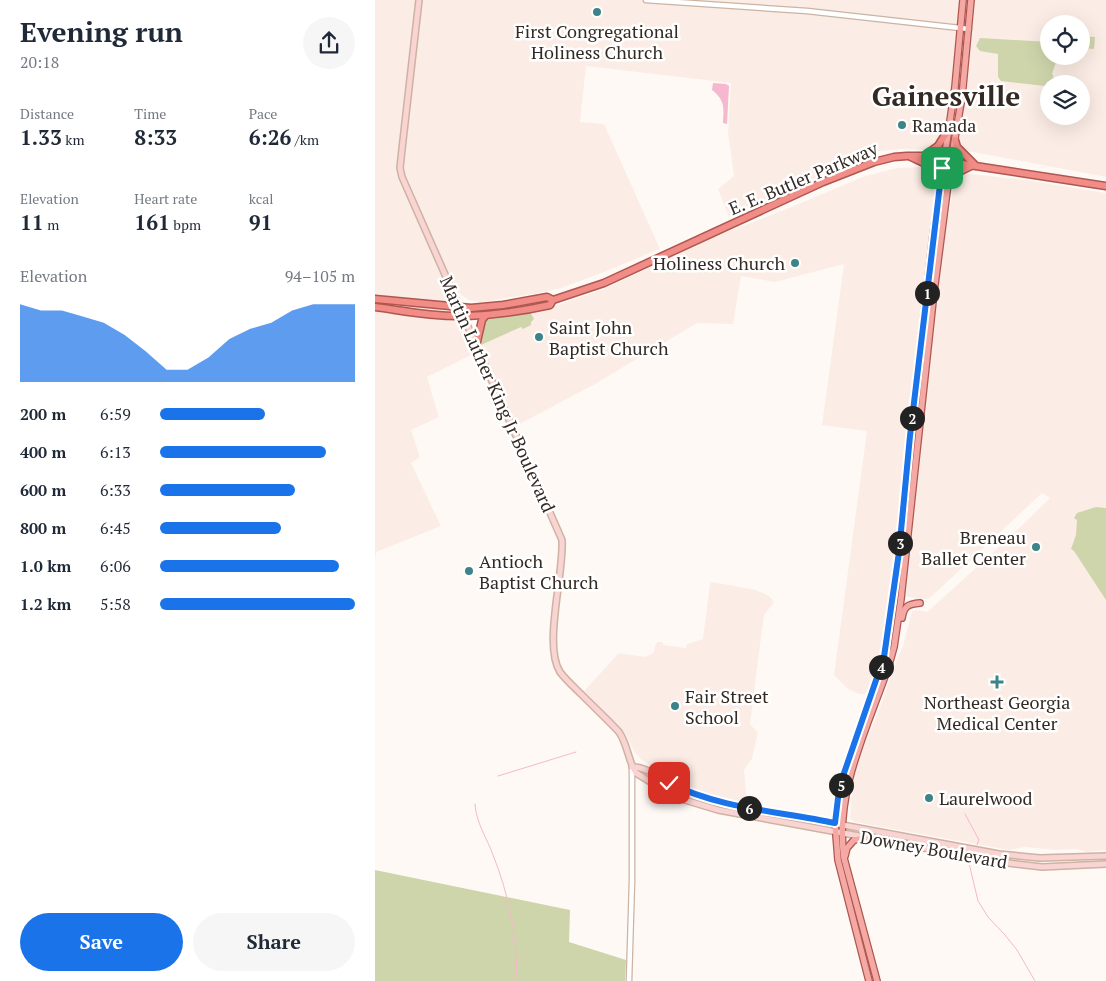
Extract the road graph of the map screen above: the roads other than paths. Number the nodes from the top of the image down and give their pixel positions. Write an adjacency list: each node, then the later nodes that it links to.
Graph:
1 (419, 0): 19 (main road, Martin Luther King Jr Boulevard)
2 (646, 0): 5 (street)
3 (963, 0): 5 (main road)
4 (971, 0): 6 (main road)
5 (961, 27): 6 (street); 7 (main road)
6 (969, 29): 8 (main road)
7 (948, 130): 10 (highway); 11 (main road)
8 (955, 140): 12 (main road); 13 (highway)
9 (907, 156): 10 (highway, E. E. Butler Parkway); 14 (highway); 18 (highway, E. E. Butler Parkway)
10 (924, 156): 11 (highway, E. E. Butler Parkway)
11 (943, 161): 12 (highway, E. E. Butler Parkway); 14 (main road)
12 (951, 162): 13 (highway, E. E. Butler Parkway); 15 (main road)
13 (975, 165): 15 (highway); 16 (highway, E. E. Butler Parkway)
14 (940, 182): 27 (main road)
15 (948, 185): 25 (main road)
16 (1106, 186)
17 (375, 298): 19 (highway, E. E. Butler Parkway)
18 (553, 300): 19 (highway, E. E. Butler Parkway); 21 (highway, E. E. Butler Parkway)
19 (460, 306): 22 (main road, Martin Luther King Jr Boulevard)
20 (375, 307): 22 (highway, E. E. Butler Parkway)
21 (485, 315): 22 (highway, E. E. Butler Parkway); 23 (highway)
22 (465, 316): 23 (main road, Martin Luther King Jr Boulevard)
23 (476, 346): 26 (main road, Martin Luther King Jr Boulevard)
24 (920, 603): 25 (main road)
25 (894, 647): 28 (main road)
26 (632, 767): 27 (main road, Downey Boulevard); 29 (main road, Downey Boulevard); 35 (street)
27 (835, 823): 28 (main road, Downey Boulevard); 29 (main road)
28 (843, 824): 30 (main road); 32 (main road, Downey Boulevard)
29 (835, 831): 30 (main road, Downey Boulevard); 36 (main road)
30 (843, 833): 31 (main road, Downey Boulevard); 33 (main road)
31 (867, 838): 33 (main road); 34 (main road, Downey Boulevard)
32 (1106, 856)
33 (844, 858): 37 (main road)
34 (1106, 864)
35 (629, 981)
36 (869, 981)
37 (877, 981)

